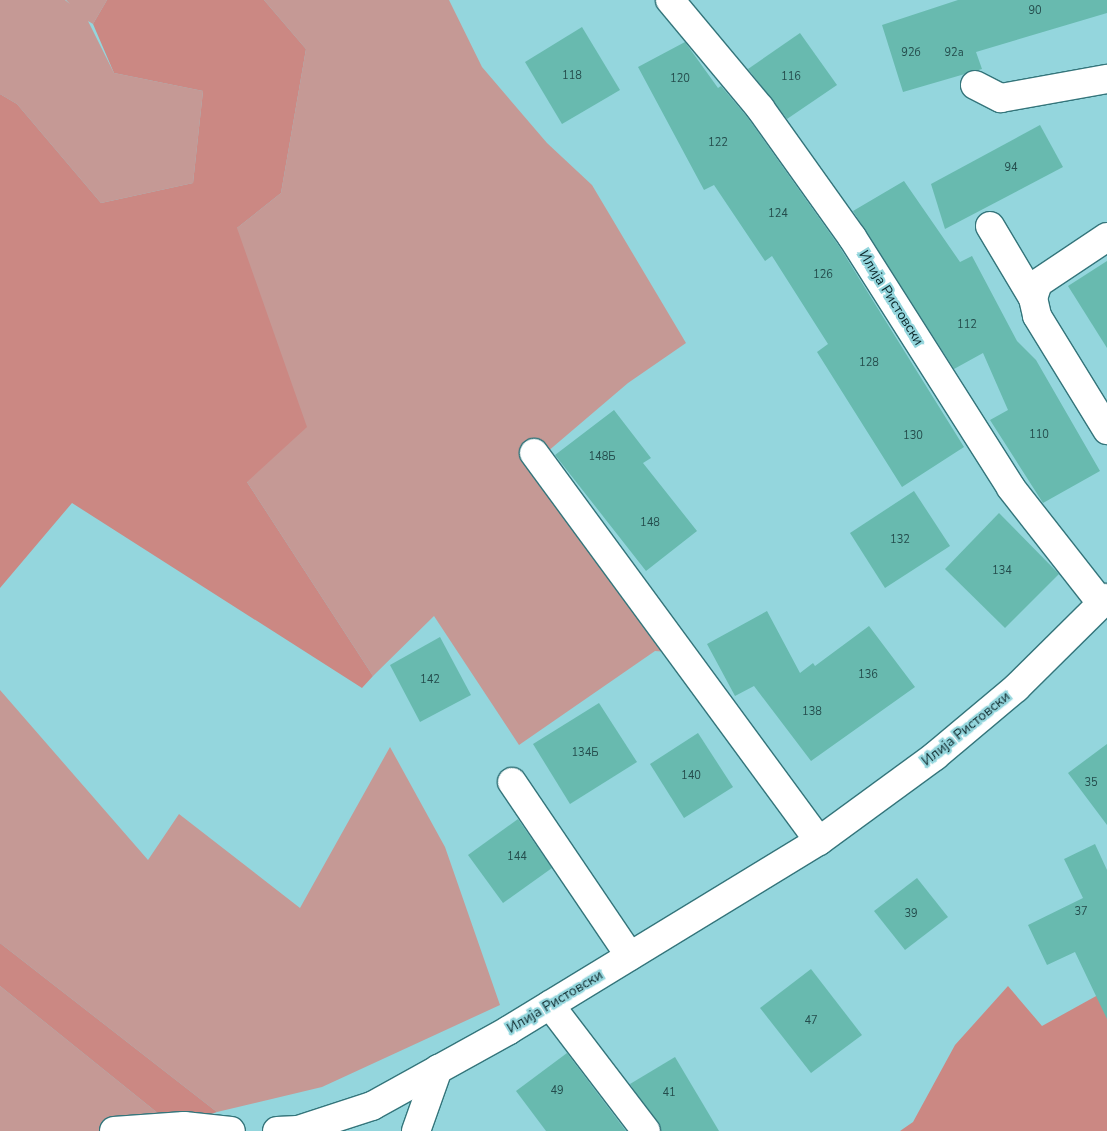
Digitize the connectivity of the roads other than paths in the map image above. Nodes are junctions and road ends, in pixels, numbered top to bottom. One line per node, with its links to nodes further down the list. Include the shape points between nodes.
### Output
1 (670, 0): 9 (street, Илија Ристовски, via 760,108 847,229 1011,488)
2 (1107, 79): 3 (street, via 1001,98)
3 (975, 85)
4 (990, 226): 6 (street)
5 (1107, 237): 6 (street, via 1038,283)
6 (1033, 298): 7 (street, via 1037,316)
7 (1107, 430)
8 (534, 453): 11 (street)
9 (1104, 601): 11 (street, Илија Ристовски, via 1009,695 935,756)
10 (512, 782): 12 (street)
11 (819, 841): 12 (street, Илија Ристовски)
12 (630, 956): 13 (street, Илија Ристовски)
13 (550, 1005): 14 (street, Илија Ристовски); 19 (street)
14 (438, 1069): 17 (street, Илија Ристовски, via 372,1106 298,1130); 18 (street)
15 (114, 1131): 16 (street, via 184,1126)
16 (232, 1131)
17 (277, 1131)
18 (416, 1131)
19 (646, 1131)

